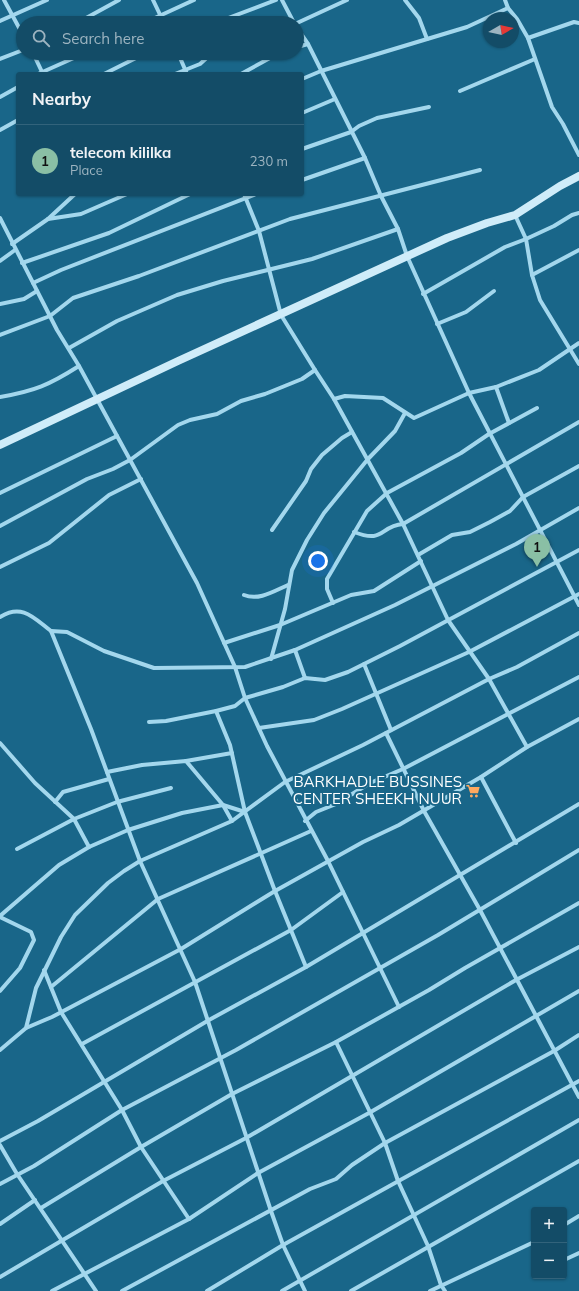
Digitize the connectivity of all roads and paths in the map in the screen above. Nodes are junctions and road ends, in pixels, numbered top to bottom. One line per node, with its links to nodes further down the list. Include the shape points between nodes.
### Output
1 (4, 0): 12 (street)
2 (47, 0): 12 (street)
3 (119, 0): 13 (street)
4 (154, 0): 14 (street)
5 (194, 0): 14 (street)
6 (276, 0): 15 (street)
7 (282, 0): 16 (street)
8 (347, 0): 17 (street)
9 (405, 0): 22 (street, via 418,18)
10 (505, 0): 11 (street)
11 (508, 8): 22 (street, via 467,27); 23 (street)
12 (13, 16): 18 (street); 19 (street)
13 (90, 16)
14 (161, 16)
15 (234, 16)
16 (291, 16)
17 (304, 19)
18 (0, 21)
19 (16, 21)
20 (579, 23): 23 (street, via 574,22)
21 (304, 38): 24 (street)
22 (426, 38): 36 (street)
23 (528, 38): 28 (street)
24 (308, 44): 25 (street); 36 (street)
25 (304, 45)
26 (16, 53): 27 (street)
27 (0, 59)
28 (535, 59): 45 (street); 54 (street, via 552,107)
29 (36, 60): 37 (street)
30 (70, 60): 38 (street)
31 (132, 60): 39 (street)
32 (181, 60): 35 (street)
33 (204, 60): 35 (street)
34 (266, 60): 42 (street)
35 (185, 69): 40 (street); 41 (street)
36 (321, 71): 43 (street); 47 (street)
37 (41, 72)
38 (43, 72)
39 (108, 72)
40 (179, 72)
41 (187, 72)
42 (245, 72)
43 (304, 78)
44 (16, 88): 46 (street)
45 (460, 91)
46 (0, 97)
47 (336, 99): 49 (street); 52 (street)
48 (428, 108): 52 (street, via 376,118)
49 (304, 112)
50 (16, 121): 51 (street)
51 (0, 130)
52 (351, 132): 53 (street); 55 (street)
53 (304, 148)
54 (579, 155)
55 (365, 158): 58 (street); 63 (street)
56 (480, 170): 63 (street)
57 (579, 176): 65 (street)
58 (304, 179)
59 (72, 196): 67 (street)
60 (122, 196): 67 (street, via 82,214)
61 (186, 196): 77 (street, via 109,232)
62 (245, 196): 70 (street); 80 (street)
63 (381, 196): 69 (street); 70 (street, via 290,219)
64 (579, 213): 71 (street)
65 (515, 215): 71 (street); 75 (street, via 447,238)
66 (0, 218): 68 (street)
67 (48, 219): 72 (street)
68 (2, 228): 72 (street)
69 (398, 229): 75 (street); 78 (street, via 312,259)
70 (259, 231): 78 (street); 86 (street, via 132,279 73,298)
71 (526, 239): 79 (street); 83 (street, via 505,247)
72 (12, 244): 73 (street)
73 (15, 250): 76 (street); 77 (street)
74 (579, 250): 79 (street)
75 (407, 256): 83 (street); 85 (street)
76 (0, 261)
77 (22, 263): 80 (street)
78 (269, 269): 85 (street); 90 (street, via 177,295 117,321)
79 (532, 275): 91 (street, via 540,300)
80 (33, 283): 81 (street)
81 (38, 291): 84 (street, via 24,299); 86 (street)
82 (494, 291): 87 (street, via 466,312)
83 (423, 294): 87 (street)
84 (0, 304)
85 (281, 315): 94 (street); 98 (street)
86 (50, 316): 88 (street); 90 (street)
87 (437, 324): 96 (street)
88 (0, 335)
89 (579, 343): 91 (street)
90 (69, 348): 93 (street)
91 (569, 348): 92 (street); 95 (street, via 539,370)
92 (579, 364)
93 (79, 366): 97 (street, via 51,384 28,392); 98 (street)
94 (315, 370): 99 (street); 109 (street, via 302,379 266,394 246,399 217,414 178,425)
95 (496, 387): 96 (street); 103 (street)
96 (469, 393): 101 (street, via 414,418); 105 (street)
97 (0, 397)
98 (97, 399): 106 (street); 107 (street)
99 (334, 399): 101 (street, via 345,396 383,398); 104 (street)
100 (538, 408): 103 (street)
101 (405, 413): 108 (street, via 395,431)
102 (579, 422): 110 (street)
103 (509, 423): 105 (street)
104 (352, 432): 108 (street); 120 (street, via 322,455 310,469 306,481)
105 (489, 434): 110 (street); 114 (street, via 461,454)
106 (117, 436): 109 (street); 113 (street)
107 (0, 445)
108 (368, 459): 114 (street); 127 (street, via 324,513 292,570)
109 (130, 460): 112 (street); 118 (street, via 87,479)
110 (506, 464): 115 (street); 117 (street)
111 (579, 466): 115 (street)
112 (141, 479): 126 (street, via 109,495 49,543); 139 (street, via 197,583)
113 (0, 493)
114 (386, 493): 117 (street); 121 (street, via 367,512)
115 (523, 497): 119 (street); 123 (street, via 510,511 470,532 452,535)
116 (579, 508): 119 (street)
117 (403, 524): 121 (street, via 369,537); 123 (street)
118 (0, 526)
119 (539, 529): 125 (street); 128 (street, via 516,544)
120 (272, 530)
121 (354, 532): 132 (street, via 327,579 327,589)
122 (579, 550): 125 (street)
123 (418, 555): 124 (street)
124 (421, 561): 128 (street); 132 (street, via 374,592 351,595)
125 (556, 561): 131 (street); 135 (street)
126 (0, 568)
127 (288, 586): 130 (street, via 260,597); 136 (street)
128 (433, 587): 135 (street); 140 (street)
129 (579, 594): 131 (street)
130 (244, 596)
131 (574, 597): 133 (street); 141 (street)
132 (333, 603): 136 (street)
133 (579, 605)
134 (0, 617): 137 (street, via 16,610 27,613)
135 (448, 620): 141 (street); 143 (street)
136 (280, 625): 139 (street); 142 (street)
137 (51, 631): 144 (street, via 67,632 104,651 154,668); 162 (street)
138 (579, 633): 147 (street, via 517,667)
139 (224, 643): 144 (street)
140 (295, 650): 142 (street); 146 (street)
141 (469, 652): 147 (street); 148 (street)
142 (271, 660): 144 (street)
143 (364, 664): 146 (street, via 331,679); 148 (street)
144 (235, 667): 149 (street)
145 (579, 677): 151 (street)
146 (305, 678): 149 (street)
147 (489, 679): 151 (street); 155 (street)
148 (376, 695): 154 (street, via 314,720); 155 (street)
149 (245, 698): 150 (street, via 235,706); 154 (street)
150 (216, 711): 153 (street); 159 (street)
151 (508, 712): 158 (street); 161 (street)
152 (579, 719): 158 (street)
153 (149, 722)
154 (259, 728): 165 (street)
155 (391, 730): 156 (street)
156 (386, 733): 161 (street); 165 (street)
157 (0, 743): 167 (street)
158 (527, 747): 163 (street)
159 (232, 753): 160 (street); 172 (street)
160 (186, 761): 162 (street, via 142,765); 169 (street)
161 (403, 769): 171 (street); 175 (street, via 370,783 336,804 316,812)
162 (107, 772): 164 (street)
163 (481, 777): 171 (street); 178 (street)
164 (109, 779): 167 (street, via 62,792); 168 (street)
165 (285, 782): 172 (street); 175 (street)
166 (171, 788): 168 (street)
167 (55, 802): 173 (street)
168 (117, 802): 173 (street); 176 (street)
169 (223, 805): 172 (street); 174 (street); 176 (street, via 182,813)
170 (578, 807): 178 (street)
171 (424, 811): 184 (street); 185 (street)
172 (245, 812): 174 (street); 182 (street)
173 (74, 819): 179 (street); 180 (street)
174 (232, 821): 183 (street)
175 (305, 821): 177 (street)
176 (128, 830): 179 (street); 183 (street)
177 (311, 831): 182 (street); 184 (street)
178 (516, 843): 185 (street)
179 (89, 847): 191 (street, via 59,865)
180 (17, 849)
181 (579, 850): 190 (street)
182 (261, 853): 186 (street); 188 (street)
183 (140, 861): 188 (street); 199 (street, via 108,883 81,909 61,937)
184 (328, 862): 186 (street); 187 (street)
185 (462, 876): 190 (street); 193 (street)
186 (275, 892): 192 (street); 195 (street)
187 (343, 892): 192 (street); 193 (street)
188 (158, 899): 195 (street); 202 (street)
189 (579, 903): 196 (street)
190 (480, 910): 196 (street); 198 (street)
191 (0, 917): 204 (street, via 31,932 34,940 20,968)
192 (291, 930): 197 (street); 201 (street)
193 (364, 933): 197 (street); 198 (street)
194 (579, 947): 200 (street)
195 (181, 949): 201 (street); 206 (street)
196 (500, 949): 200 (street); 205 (street)
197 (306, 967): 208 (street)
198 (379, 967): 205 (street); 215 (street)
199 (44, 970): 202 (street); 209 (street, via 36,988)
200 (516, 980): 207 (street); 216 (street)
201 (195, 982): 208 (street); 212 (street)
202 (51, 987): 206 (street)
203 (579, 991): 207 (street)
204 (0, 992)
205 (399, 1007): 211 (street)
206 (61, 1012): 209 (street); 212 (street)
207 (535, 1015): 214 (street); 223 (street)
208 (209, 1020): 215 (street); 218 (street)
209 (26, 1028): 213 (street)
210 (579, 1035): 214 (street)
211 (336, 1042): 216 (street); 220 (street)
212 (82, 1044): 218 (street)
213 (0, 1050)
214 (554, 1051): 219 (street); 227 (street)
215 (221, 1057): 220 (street); 222 (street)
216 (352, 1077): 223 (street); 225 (street)
217 (579, 1081): 219 (street)
218 (104, 1082): 222 (street); 226 (street)
219 (573, 1085): 221 (street); 234 (street)
220 (232, 1094): 225 (street); 229 (street)
221 (579, 1097)
222 (122, 1110): 229 (street); 232 (street, via 34,1166)
223 (370, 1113): 227 (street); 231 (street)
224 (579, 1120): 239 (street)
225 (246, 1138): 231 (street); 233 (street)
226 (0, 1141)
227 (385, 1143): 234 (street); 238 (street, via 336,1179 310,1189)
228 (0, 1145): 232 (street)
229 (140, 1147): 233 (street); 237 (street)
230 (579, 1161): 247 (street)
231 (258, 1172): 238 (street); 240 (street)
232 (17, 1174): 235 (street); 236 (street)
233 (164, 1180): 240 (street); 244 (street)
234 (398, 1181): 239 (street); 246 (street)
235 (0, 1184)
236 (35, 1200): 237 (street); 243 (street)
237 (41, 1208): 244 (street)
238 (271, 1211): 246 (street); 256 (street)
239 (414, 1215): 247 (street); 252 (street)
240 (189, 1218): 250 (street)
241 (578, 1218): 242 (street)
242 (567, 1223)
243 (0, 1224)
244 (61, 1241): 250 (street); 251 (street)
245 (532, 1243): 253 (street)
246 (283, 1246): 252 (street); 257 (street)
247 (428, 1246): 253 (street); 260 (street)
248 (579, 1253): 249 (street)
249 (567, 1259)
250 (84, 1274): 254 (street); 255 (street)
251 (0, 1277)
252 (300, 1281): 258 (street); 259 (street)
253 (441, 1285): 261 (street); 262 (street)
254 (52, 1291)
255 (96, 1291)
256 (122, 1291)
257 (207, 1291)
258 (282, 1291)
259 (305, 1291)
260 (351, 1291)
261 (430, 1291)
262 (445, 1291)

